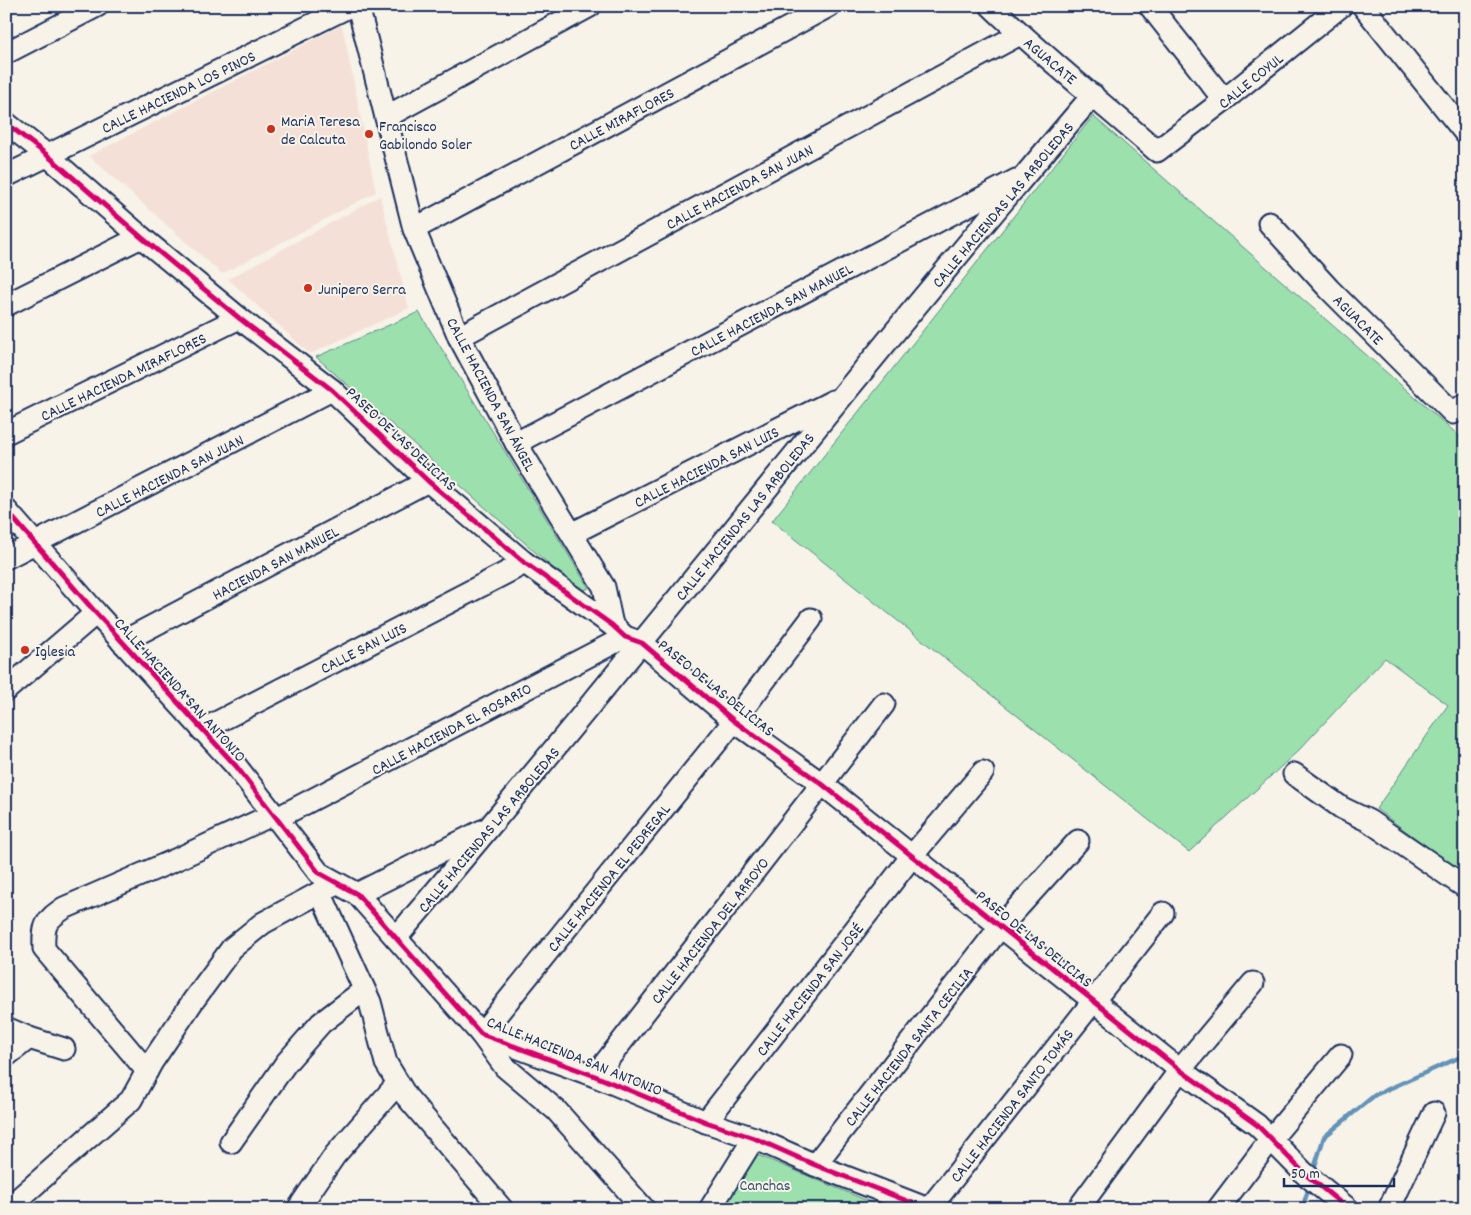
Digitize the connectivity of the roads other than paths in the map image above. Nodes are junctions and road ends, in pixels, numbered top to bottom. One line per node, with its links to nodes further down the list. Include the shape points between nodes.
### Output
1 (97, 6): 11 (street)
2 (350, 6): 18 (street, CALLE HACIENDA LOS PINOS)
3 (358, 6): 14 (street, CALLE HACIENDA SAN ÁNGEL)
4 (590, 6): 14 (street)
5 (829, 6): 22 (street, CALLE MIRAFLORES)
6 (991, 6): 10 (street, AGUACATE)
7 (1150, 6): 13 (street)
8 (1341, 6): 13 (street, CALLE COYUL)
9 (1363, 6): 16 (street)
10 (1020, 34): 12 (street, AGUACATE); 26 (street, CALLE HACIENDA SAN JUAN)
11 (6, 53)
12 (1093, 95): 17 (street, AGUACATE); 19 (street, CALLE HACIENDAS LAS ARBOLEDAS)
13 (1224, 100): 17 (street, CALLE COYUL)
14 (386, 117): 22 (street, CALLE HACIENDA SAN ÁNGEL)
15 (6, 124): 18 (street, PASEO DE LAS DELICIAS)
16 (1465, 133)
17 (1157, 151)
18 (47, 155): 20 (street, CALLE HACIENDA LOS PINOS); 23 (street, PASEO DE LAS DELICIAS)
19 (1025, 175): 28 (street, CALLE HACIENDAS LAS ARBOLEDAS); 31 (street, CALLE HACIENDA SAN MANUEL)
20 (6, 176)
21 (1269, 223): 29 (street, AGUACATE, via 1329,289)
22 (414, 229): 26 (street, CALLE HACIENDA SAN ÁNGEL)
23 (141, 237): 24 (street); 25 (street, PASEO DE LAS DELICIAS)
24 (6, 305)
25 (239, 318): 27 (street, PASEO DE LAS DELICIAS); 30 (street, CALLE HACIENDA MIRAFLORES)
26 (458, 337): 31 (street, CALLE HACIENDA SAN ÁNGEL)
27 (332, 390): 32 (street, PASEO DE LAS DELICIAS); 35 (street, CALLE HACIENDA SAN JUAN)
28 (840, 398): 34 (street, CALLE HACIENDA SAN LUIS); 40 (street, CALLE HACIENDAS LAS ARBOLEDAS)
29 (1459, 408)
30 (6, 433)
31 (516, 443): 34 (street, CALLE HACIENDA SAN ÁNGEL)
32 (428, 481): 37 (street, PASEO DE LAS DELICIAS); 41 (street, HACIENDA SAN MANUEL)
33 (6, 510): 35 (street, CALLE HACIENDA SAN ANTONIO)
34 (573, 534): 40 (street, CALLE HACIENDA SAN ÁNGEL, via 604,587)
35 (35, 544): 36 (street, CALLE HACIENDA SAN JUAN); 38 (street, CALLE HACIENDA SAN ANTONIO)
36 (6, 558)
37 (524, 563): 40 (street, PASEO DE LAS DELICIAS); 45 (street, CALLE SAN LUIS)
38 (96, 613): 41 (street, CALLE HACIENDA SAN ANTONIO); 42 (street)
39 (811, 619): 44 (street, CALLE HACIENDA EL PEDREGAL)
40 (626, 635): 44 (street, PASEO DE LAS DELICIAS); 49 (street, CALLE HACIENDA EL ROSARIO); 50 (street, CALLE HACIENDAS LAS ARBOLEDAS)
41 (122, 642): 45 (street, CALLE HACIENDA SAN ANTONIO)
42 (6, 690)
43 (884, 704): 48 (street, CALLE HACIENDA DEL ARROYO)
44 (734, 721): 48 (street, PASEO DE LAS DELICIAS); 63 (street, CALLE HACIENDA EL PEDREGAL)
45 (202, 730): 49 (street, CALLE HACIENDA SAN ANTONIO)
46 (983, 772): 52 (street, CALLE HACIENDA SAN JOSÉ)
47 (1294, 774): 53 (street)
48 (822, 784): 52 (street, PASEO DE LAS DELICIAS); 70 (street, CALLE HACIENDA DEL ARROYO)
49 (276, 816): 54 (street, CALLE HACIENDA SAN ANTONIO); 69 (street, CALLE HACIENDA EL ROSARIO, via 64,908 50,918 43,932 44,949)
50 (492, 826): 55 (street); 58 (street, CALLE HACIENDAS LAS ARBOLEDAS)
51 (1078, 841): 57 (street, CALLE HACIENDA SANTA CECILIA)
52 (912, 856): 57 (street, PASEO DE LAS DELICIAS); 73 (street, CALLE HACIENDA SAN JOSÉ)
53 (1465, 887)
54 (328, 888): 55 (street, CALLE HACIENDA SAN ANTONIO); 60 (street); 69 (street, via 263,923 232,948)
55 (357, 894): 58 (street, CALLE HACIENDA SAN ANTONIO)
56 (1164, 913): 61 (street, CALLE HACIENDA SANTO TOMÁS)
57 (1001, 926): 61 (street, PASEO DE LAS DELICIAS); 77 (street, CALLE HACIENDA SANTA CECILIA)
58 (396, 938): 63 (street, CALLE HACIENDA SAN ANTONIO)
59 (1253, 983): 68 (street)
60 (364, 990): 71 (street, via 386,1063); 76 (street, via 321,1023 286,1063)
61 (1093, 1001): 68 (street, PASEO DE LAS DELICIAS); 83 (street, CALLE HACIENDA SANTO TOMÁS)
62 (6, 1028): 64 (street)
63 (481, 1034): 70 (street, CALLE HACIENDA SAN ANTONIO); 81 (street, via 505,1067 556,1110)
64 (29, 1038): 65 (street); 67 (street)
65 (64, 1050)
66 (1342, 1055): 75 (street)
67 (6, 1056)
68 (1180, 1070): 75 (street, PASEO DE LAS DELICIAS, via 1257,1125); 84 (street)
69 (147, 1072): 78 (street, via 131,1100)
70 (595, 1076): 73 (street, CALLE HACIENDA SAN ANTONIO)
71 (398, 1083): 79 (street, via 335,1155); 80 (street)
72 (1434, 1113): 87 (street)
73 (706, 1122): 74 (street, CALLE HACIENDA SAN ANTONIO)
74 (754, 1138): 77 (street, CALLE HACIENDA SAN ANTONIO); 82 (street)
75 (1271, 1139): 85 (street); 86 (street, PASEO DE LAS DELICIAS, via 1304,1173)
76 (230, 1142)
77 (815, 1165): 83 (street, CALLE HACIENDA SAN ANTONIO)
78 (7, 1209)
79 (298, 1209)
80 (502, 1209)
81 (644, 1209)
82 (710, 1209)
83 (929, 1209)
84 (1078, 1209)
85 (1218, 1209)
86 (1348, 1209)
87 (1390, 1209)

